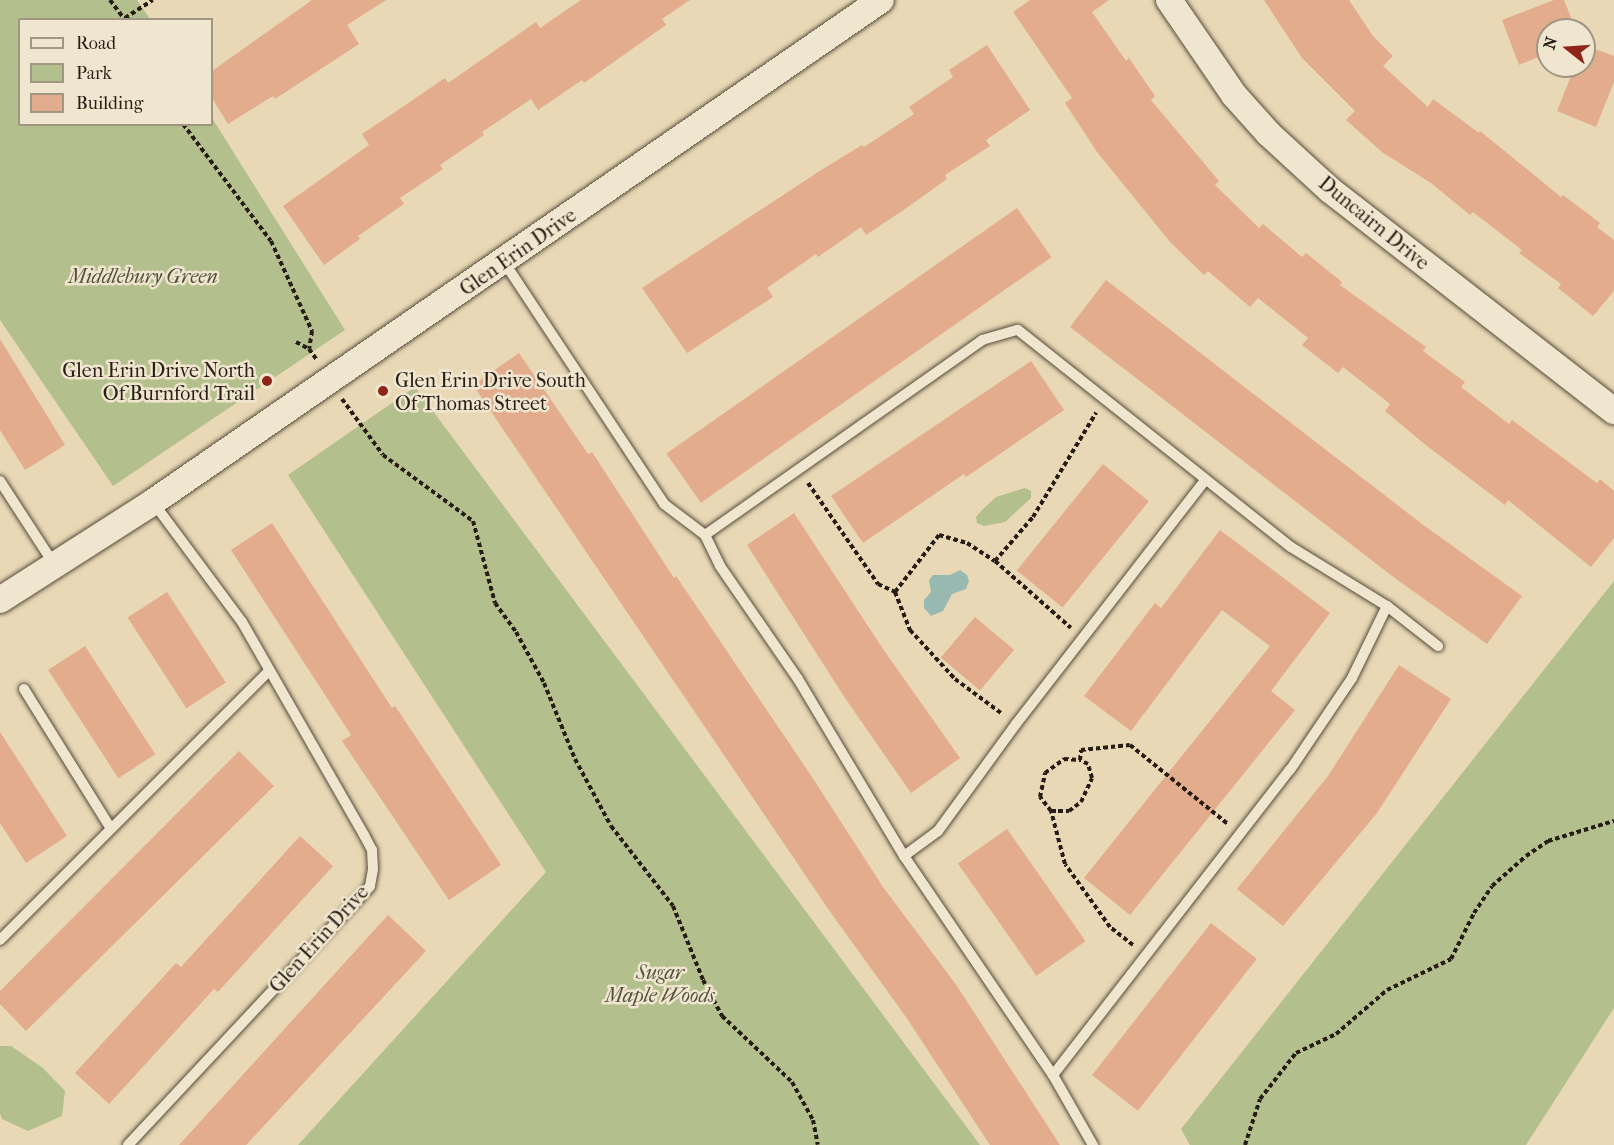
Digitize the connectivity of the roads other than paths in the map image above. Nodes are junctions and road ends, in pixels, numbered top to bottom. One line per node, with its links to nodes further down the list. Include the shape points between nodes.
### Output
1 (881, 0): 3 (street, Glen Erin Drive)
2 (1169, 0): 4 (street, Duncairn Drive, via 1234,95 1269,134 1330,190)
3 (504, 262): 7 (street, Glen Erin Drive); 8 (lane, via 664,504)
4 (1614, 411)
5 (1205, 480): 8 (lane, via 1018,330 982,340); 11 (lane, via 1291,547); 16 (lane, via 938,831)
6 (0, 481): 9 (lane)
7 (153, 501): 9 (street, Glen Erin Drive); 13 (lane, Glen Erin Drive, via 242,622)
8 (705, 535): 16 (lane, via 720,566 798,679)
9 (54, 564): 10 (street, Glen Erin Drive)
10 (0, 600)
11 (1387, 606): 12 (lane); 18 (lane, via 1352,678 1290,770)
12 (1438, 646)
13 (269, 671): 15 (lane); 19 (lane, Glen Erin Drive, via 372,850 374,869 370,886)
14 (24, 689): 15 (lane)
15 (110, 828): 17 (lane)
16 (904, 856): 18 (lane)
17 (0, 940)
18 (1053, 1075): 20 (lane)
19 (128, 1145)
20 (1093, 1145)

